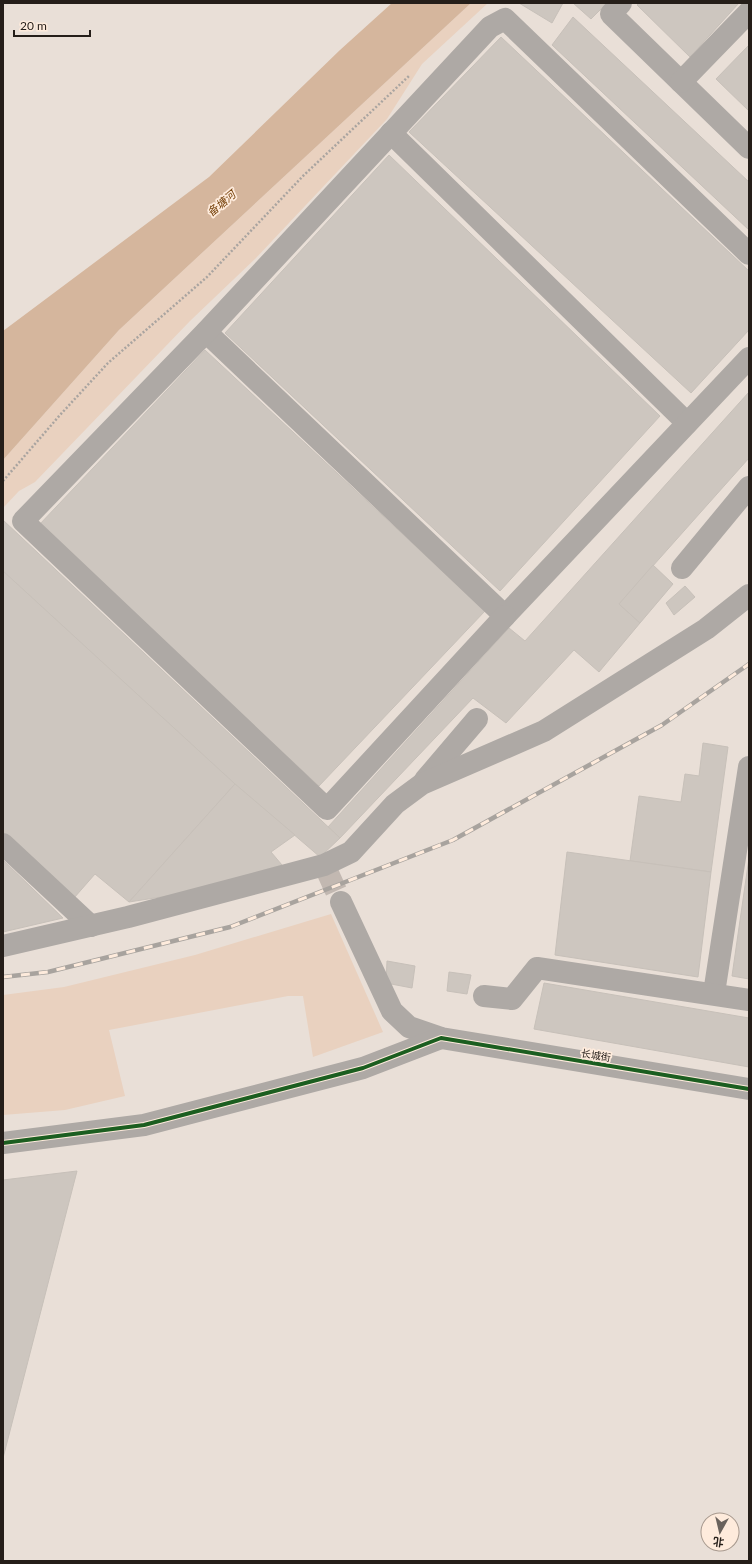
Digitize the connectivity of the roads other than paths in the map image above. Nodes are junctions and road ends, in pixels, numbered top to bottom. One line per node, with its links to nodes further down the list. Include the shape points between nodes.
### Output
1 (621, 3): 3 (street, via 611,14)
2 (749, 12): 3 (street)
3 (681, 82): 5 (street)
4 (391, 133): 6 (street, via 490,27 505,19); 7 (street); 9 (street)
5 (749, 148)
6 (749, 254)
7 (206, 332): 13 (street); 13 (street, via 23,521 327,809)
8 (749, 358): 9 (street)
9 (687, 423): 13 (street)
10 (749, 487): 11 (street)
11 (682, 568)
12 (749, 595): 16 (street, via 706,629 544,731)
13 (505, 616)
14 (476, 719): 16 (street)
15 (749, 767): 21 (street)
16 (422, 784): 19 (street, via 395,804 351,852 325,868)
17 (3, 844): 19 (street)
18 (341, 902): 24 (street, 长城街, via 392,1012 409,1027)
19 (91, 926): 20 (street)
20 (3, 946)
21 (714, 993): 22 (street, via 537,968 512,999); 23 (street)
22 (484, 996)
23 (749, 1000)
24 (441, 1038): 25 (street, 长城街); 26 (street, via 363,1068 144,1126)
25 (749, 1089)
26 (3, 1143)

